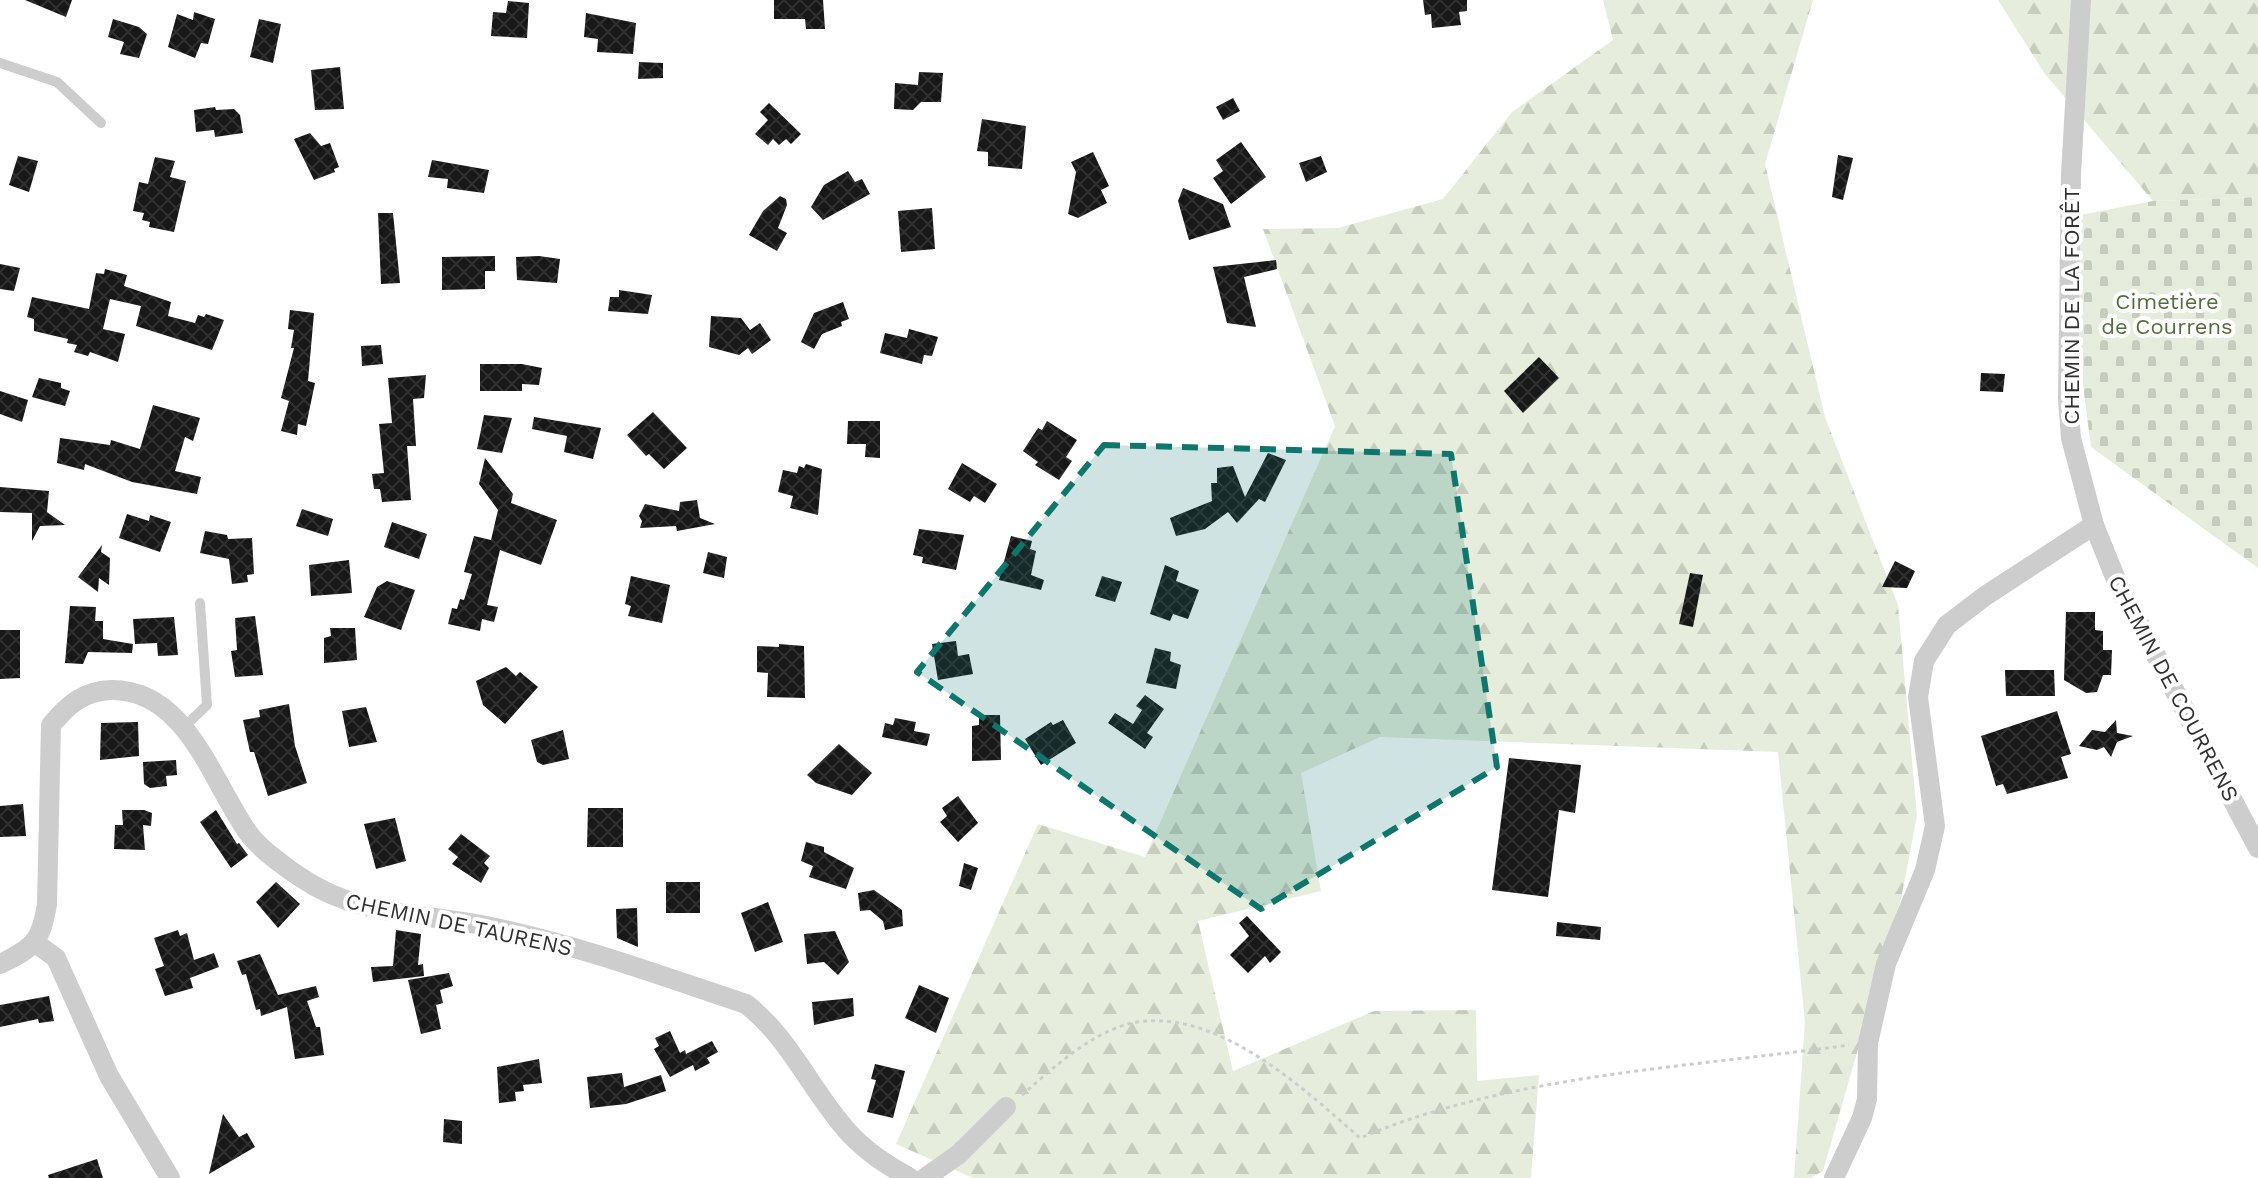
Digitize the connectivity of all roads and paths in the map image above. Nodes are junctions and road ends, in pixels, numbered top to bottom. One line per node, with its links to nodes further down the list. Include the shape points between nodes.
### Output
1 (2081, 0): 4 (street, CHEMIN DE LA FORÊT, via 2071,174 2068,399 2071,438)
2 (0, 63): 3 (lane, via 57,82)
3 (101, 123)
4 (2094, 525): 7 (street, CHEMIN DE COURRENS, via 2117,582); 10 (street, via 1947,625 1924,661 1918,697 1935,826 1925,870 1886,964)
5 (200, 603): 6 (lane, via 207,705)
6 (183, 728): 8 (street, CHEMIN DE TAURENS, via 158,703 131,690 98,690 69,703 51,725 47,904 43,933); 13 (street, CHEMIN DE TAURENS, via 251,837 308,882 343,901 505,930 746,1004 766,1019 848,1132 875,1158)
7 (2258, 848)
8 (34, 942): 9 (street); 12 (street, via 56,958 109,1076)
9 (0, 964)
10 (1868, 1043): 11 (path, via 1510,1092 1410,1117 1360,1138 1239,1044 1164,1021 1128,1024 1095,1039); 15 (street, via 1867,1099)
11 (1006, 1107): 14 (street, via 959,1154)
12 (170, 1178)
13 (910, 1178)
14 (925, 1178)
15 (1834, 1178)

